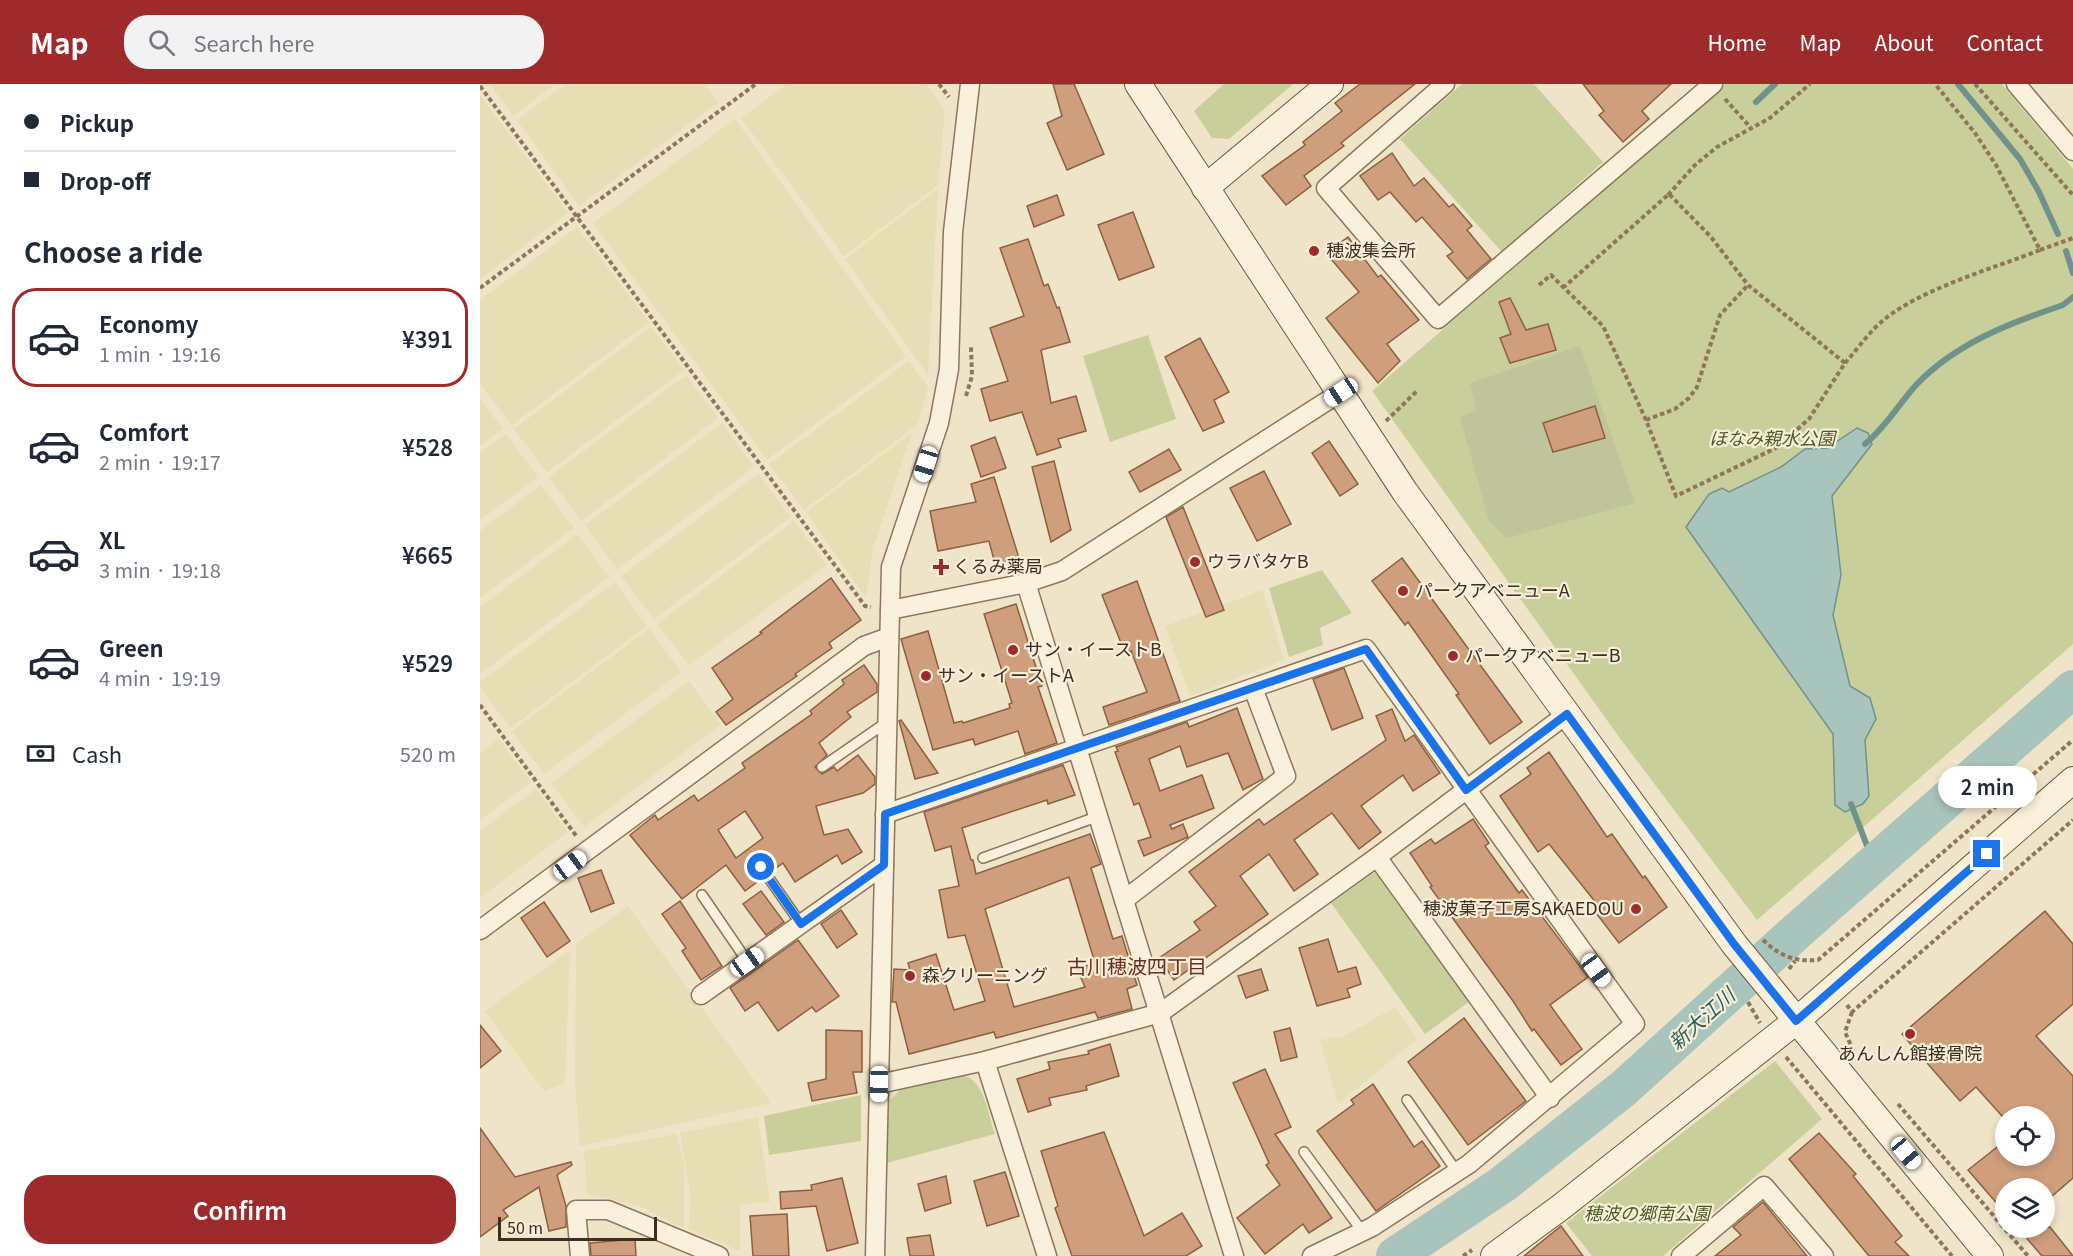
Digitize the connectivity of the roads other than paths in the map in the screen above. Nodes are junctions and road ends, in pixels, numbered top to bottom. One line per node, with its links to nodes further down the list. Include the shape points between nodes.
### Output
1 (970, 84): 11 (street, via 952,232 950,369 939,423 891,567)
2 (1138, 84): 8 (street)
3 (1330, 84): 8 (street)
4 (1446, 84): 6 (street, via 1326,188 1438,319)
5 (2016, 84): 7 (street)
6 (1712, 85)
7 (2073, 151)
8 (1205, 189): 9 (street)
9 (1341, 392): 10 (street, via 1062,571); 14 (street, via 1405,492)
10 (1026, 583): 11 (street); 16 (street)
11 (890, 610): 12 (street)
12 (889, 637): 15 (street); 29 (street, via 864,646)
13 (1253, 688): 16 (street); 19 (street, via 1366,649); 27 (street, via 1286,776)
14 (1567, 714): 19 (street); 33 (street, via 1734,944)
15 (887, 722): 17 (lane); 20 (street)
16 (1079, 748): 20 (street); 21 (street)
17 (822, 767)
18 (2073, 780): 33 (street)
19 (1466, 790): 22 (street); 36 (street, via 1635,1024)
20 (885, 814): 24 (street)
21 (1099, 816): 23 (lane); 27 (street)
22 (1377, 857): 32 (street); 36 (street)
23 (983, 858)
24 (884, 865): 28 (street); 35 (street)
25 (761, 867): 28 (lane)
26 (702, 895): 30 (lane)
27 (1124, 900): 32 (street)
28 (801, 924): 30 (street)
29 (480, 930)
30 (747, 962): 31 (street)
31 (700, 995)
32 (1160, 1014): 34 (street); 45 (street)
33 (1796, 1021): 47 (street); 50 (street)
34 (985, 1061): 35 (street); 44 (street)
35 (879, 1084): 43 (street)
36 (1550, 1098): 39 (street)
37 (1407, 1100): 39 (lane)
38 (1304, 1152): 40 (lane)
39 (1457, 1172): 40 (street)
40 (1362, 1231): 46 (street)
41 (580, 1256): 42 (street, via 576,1210 608,1210)
42 (719, 1256)
43 (875, 1256)
44 (1047, 1256)
45 (1234, 1256)
46 (1312, 1256)
47 (1494, 1256)
48 (1681, 1256): 49 (street, via 1764,1186)
49 (1824, 1256)
50 (1990, 1256)

